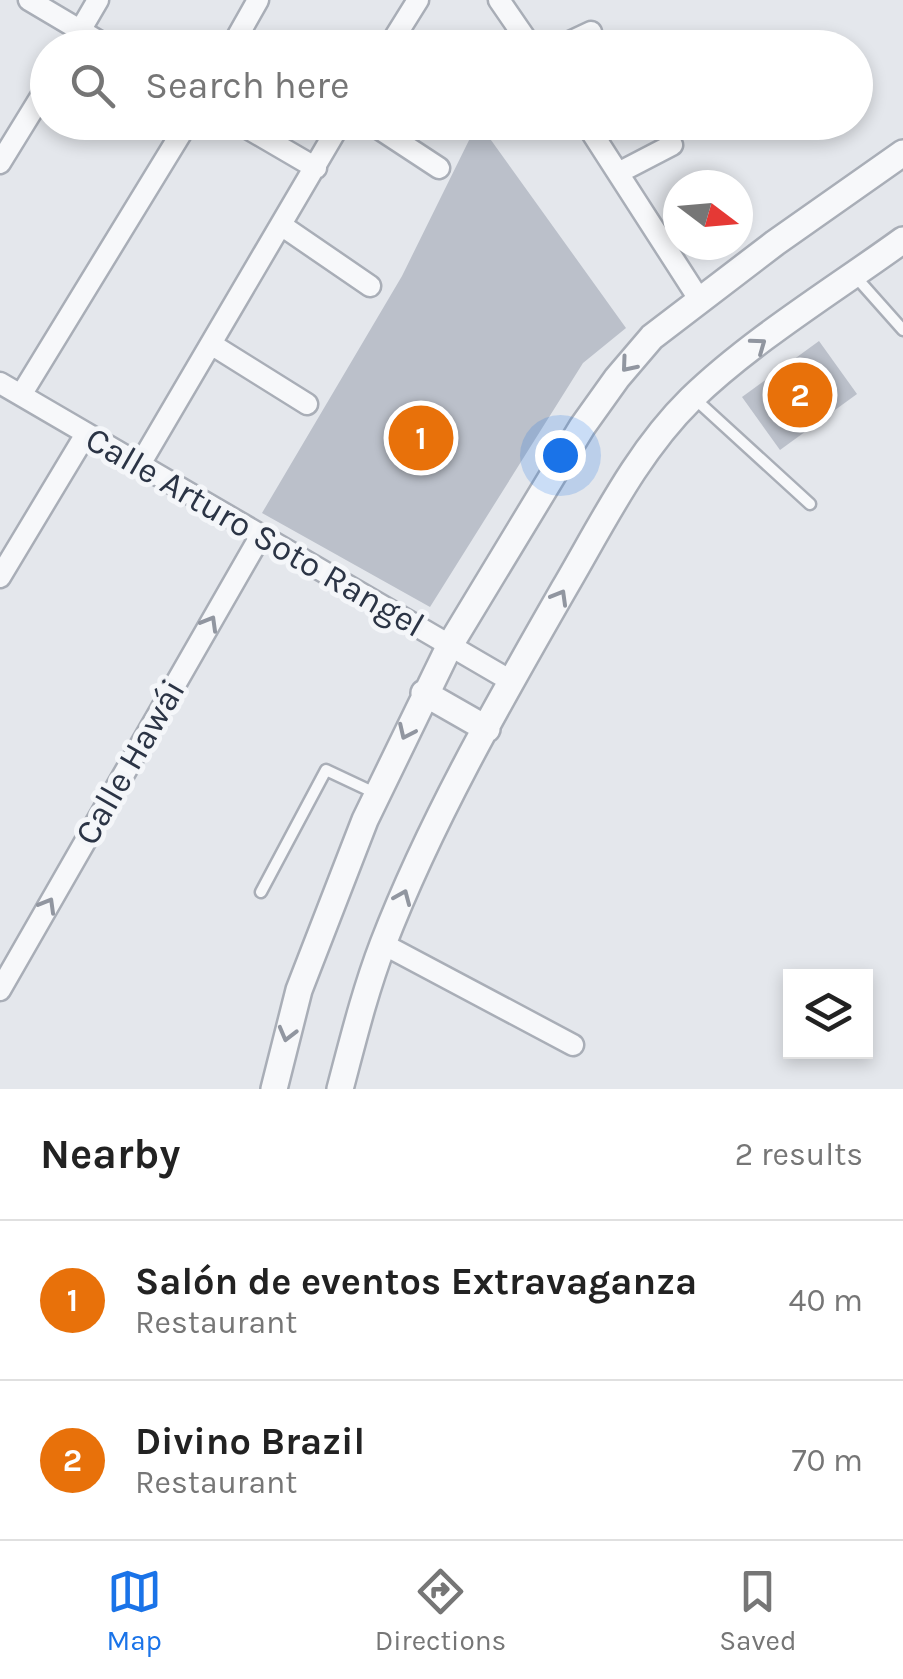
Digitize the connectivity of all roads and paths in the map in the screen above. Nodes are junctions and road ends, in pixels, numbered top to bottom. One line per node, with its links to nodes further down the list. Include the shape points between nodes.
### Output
1 (29, 0): 6 (street)
2 (98, 0): 7 (street)
3 (258, 0): 8 (street)
4 (418, 0): 9 (street)
5 (499, 0): 10 (street)
6 (64, 30)
7 (80, 30)
8 (241, 30)
9 (399, 30)
10 (520, 30)
11 (30, 114): 19 (street)
12 (177, 140): 31 (street)
13 (268, 140): 20 (street)
14 (331, 140): 20 (street)
15 (396, 140): 21 (street)
16 (598, 140): 22 (street)
17 (672, 145): 22 (street)
18 (903, 153): 27 (street)
19 (0, 163)
20 (316, 168): 23 (street)
21 (439, 168)
22 (620, 172): 27 (street)
23 (281, 226): 26 (street); 29 (street)
24 (903, 240): 25 (street)
25 (854, 276): 28 (lane); 32 (street, one-way to 25)
26 (370, 286)
27 (700, 299): 39 (street, one-way to 39, via 652,337 617,378)
28 (903, 330)
29 (211, 344): 33 (street); 35 (street)
30 (0, 384): 31 (street, Calle Arturo Soto Rangel)
31 (21, 396): 34 (street, Calle Arturo Soto Rangel)
32 (693, 397): 36 (lane); 40 (street, one-way to 32, via 638,464)
33 (307, 404)
34 (86, 434): 35 (street, Calle Arturo Soto Rangel); 38 (street)
35 (138, 466): 37 (street, Calle Arturo Soto Rangel)
36 (810, 504)
37 (261, 535): 39 (street, Calle Arturo Soto Rangel); 46 (street, Calle Hawái, one-way to 37)
38 (0, 577)
39 (450, 645): 40 (street, Calle Arturo Soto Rangel); 41 (street)
40 (511, 681): 42 (street)
41 (424, 694): 42 (street); 43 (street, one-way to 43)
42 (486, 729): 45 (street, one-way to 42, via 423,849)
43 (378, 794): 44 (lane, via 326,770); 48 (street, one-way to 48, via 298,990)
44 (262, 892)
45 (384, 944): 47 (street); 49 (street)
46 (0, 990)
47 (574, 1045)
48 (274, 1089)
49 (340, 1089)

